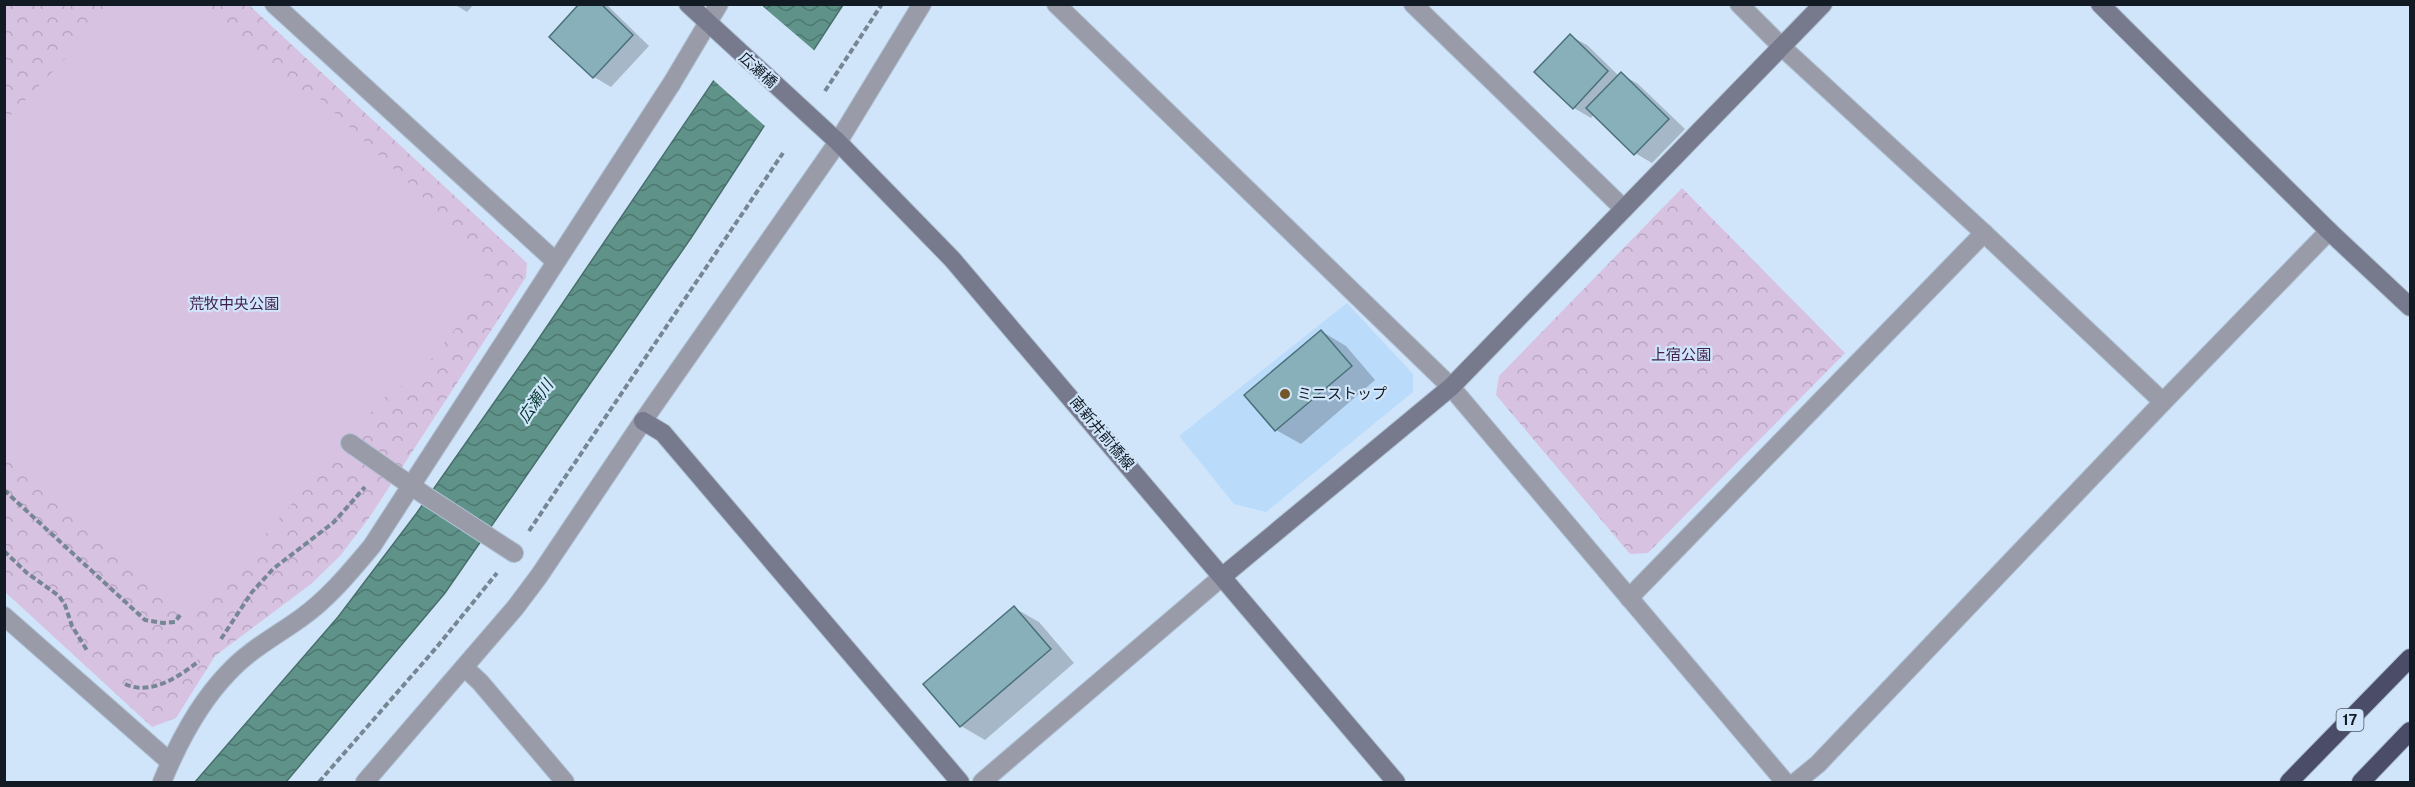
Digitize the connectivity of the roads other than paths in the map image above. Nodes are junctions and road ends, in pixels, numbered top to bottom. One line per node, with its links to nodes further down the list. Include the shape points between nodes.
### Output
1 (274, 4): 17 (street)
2 (688, 4): 10 (street)
3 (719, 4): 10 (street)
4 (922, 4): 13 (street)
5 (1056, 4): 19 (street)
6 (1413, 4): 14 (street)
7 (1739, 4): 11 (street)
8 (1824, 4): 11 (street)
9 (2100, 4): 15 (street)
10 (708, 22): 12 (street, 広瀬橋); 17 (street, via 672,84)
11 (1782, 47): 14 (street); 16 (street)
12 (791, 99): 13 (street, 南新井前橋線)
13 (838, 142): 21 (street); 25 (street, 南新井前橋線, via 959,267)
14 (1624, 209): 19 (street)
15 (2329, 231): 18 (street); 20 (street)
16 (1984, 232): 20 (street); 26 (street)
17 (555, 261): 23 (street)
18 (2410, 307)
19 (1451, 387): 25 (street); 26 (street)
20 (2163, 402): 39 (street)
21 (643, 421): 29 (street, via 515,609); 35 (street, via 663,433)
22 (350, 443): 23 (street)
23 (417, 489): 24 (street); 31 (street, via 338,586 228,673 193,717)
24 (514, 553)
25 (1223, 576): 36 (street); 37 (street, 南新井前橋線)
26 (1629, 598): 38 (street)
27 (4, 616): 31 (street)
28 (2410, 658): 40 (highway, 17)
29 (465, 668): 33 (street); 34 (street)
30 (2410, 731): 41 (highway)
31 (170, 762): 32 (street)
32 (162, 783)
33 (364, 783)
34 (565, 783)
35 (960, 783)
36 (982, 783)
37 (1396, 783)
38 (1785, 783)
39 (1796, 783)
40 (2289, 783)
41 (2361, 783)

